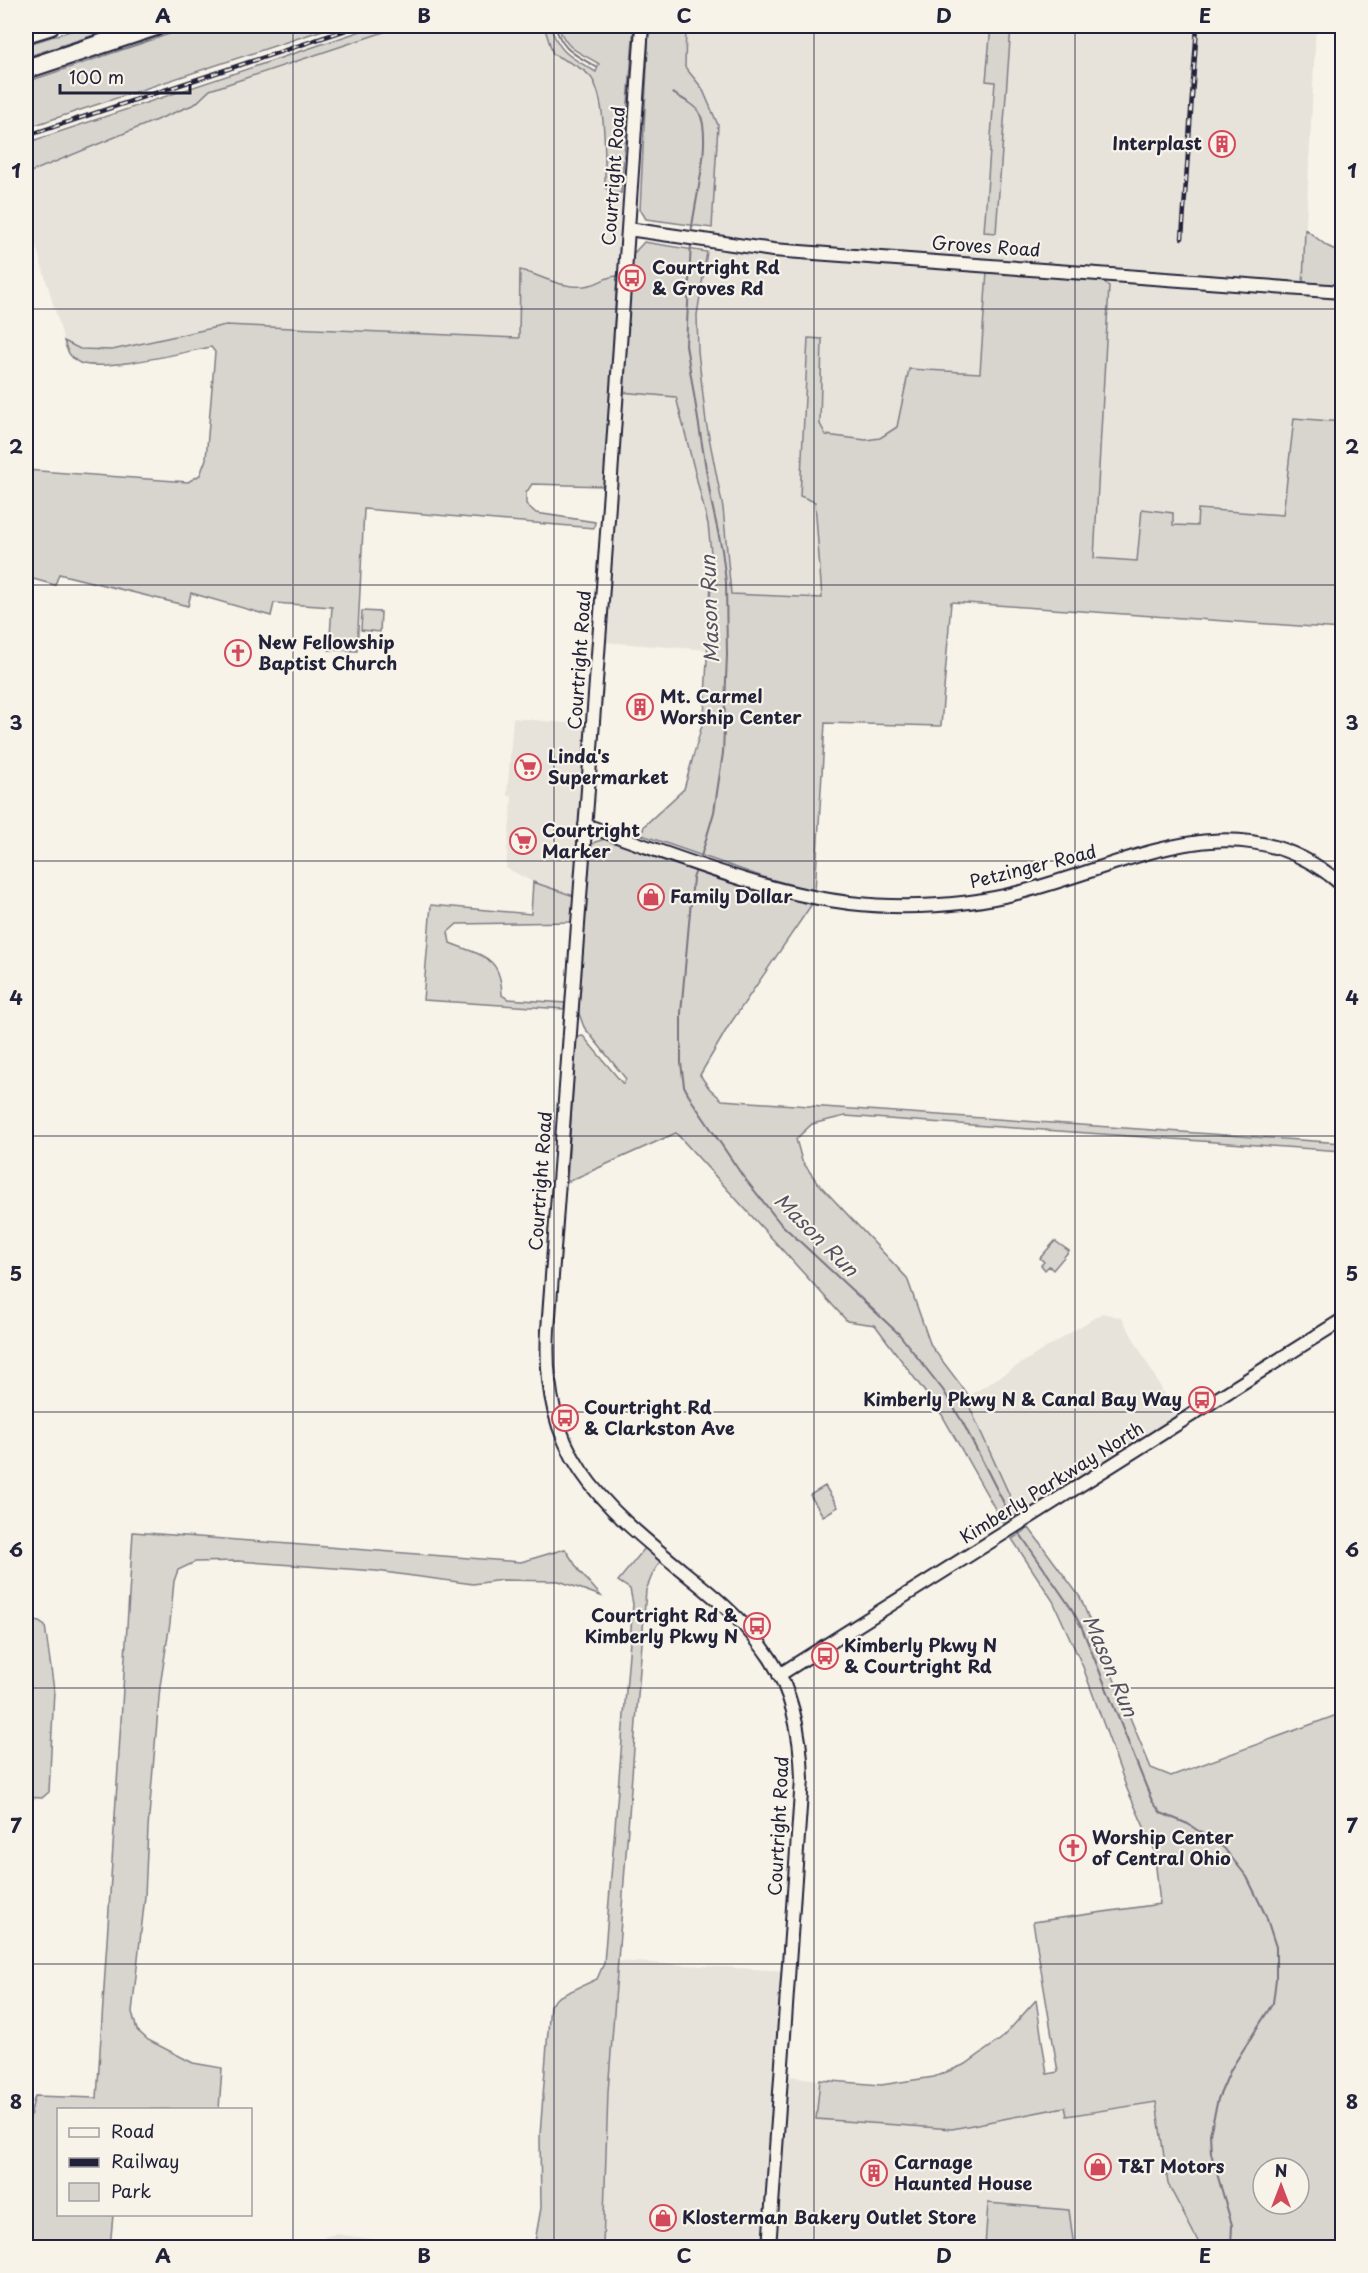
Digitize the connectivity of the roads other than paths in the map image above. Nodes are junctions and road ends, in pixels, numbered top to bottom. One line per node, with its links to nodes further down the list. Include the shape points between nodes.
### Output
1 (50, 26): 4 (highway)
2 (156, 26): 5 (highway)
3 (642, 26): 6 (street, Courtright Road)
4 (26, 33)
5 (26, 69)
6 (628, 229): 7 (street, Groves Road, via 805,253); 8 (street, Courtright Road)
7 (1342, 292)
8 (585, 825): 9 (street, Petzinger Road, via 766,886 851,904 967,902 1020,892 1172,846 1226,839 1288,852); 11 (street, Courtright Road, via 548,1346 548,1377 554,1407 569,1451 592,1489 634,1532 737,1617)
9 (1342, 885)
10 (1342, 1320): 11 (street, Kimberly Parkway North)
11 (779, 1675): 12 (street, Courtright Road, via 796,1725 802,1779)
12 (769, 2247)

